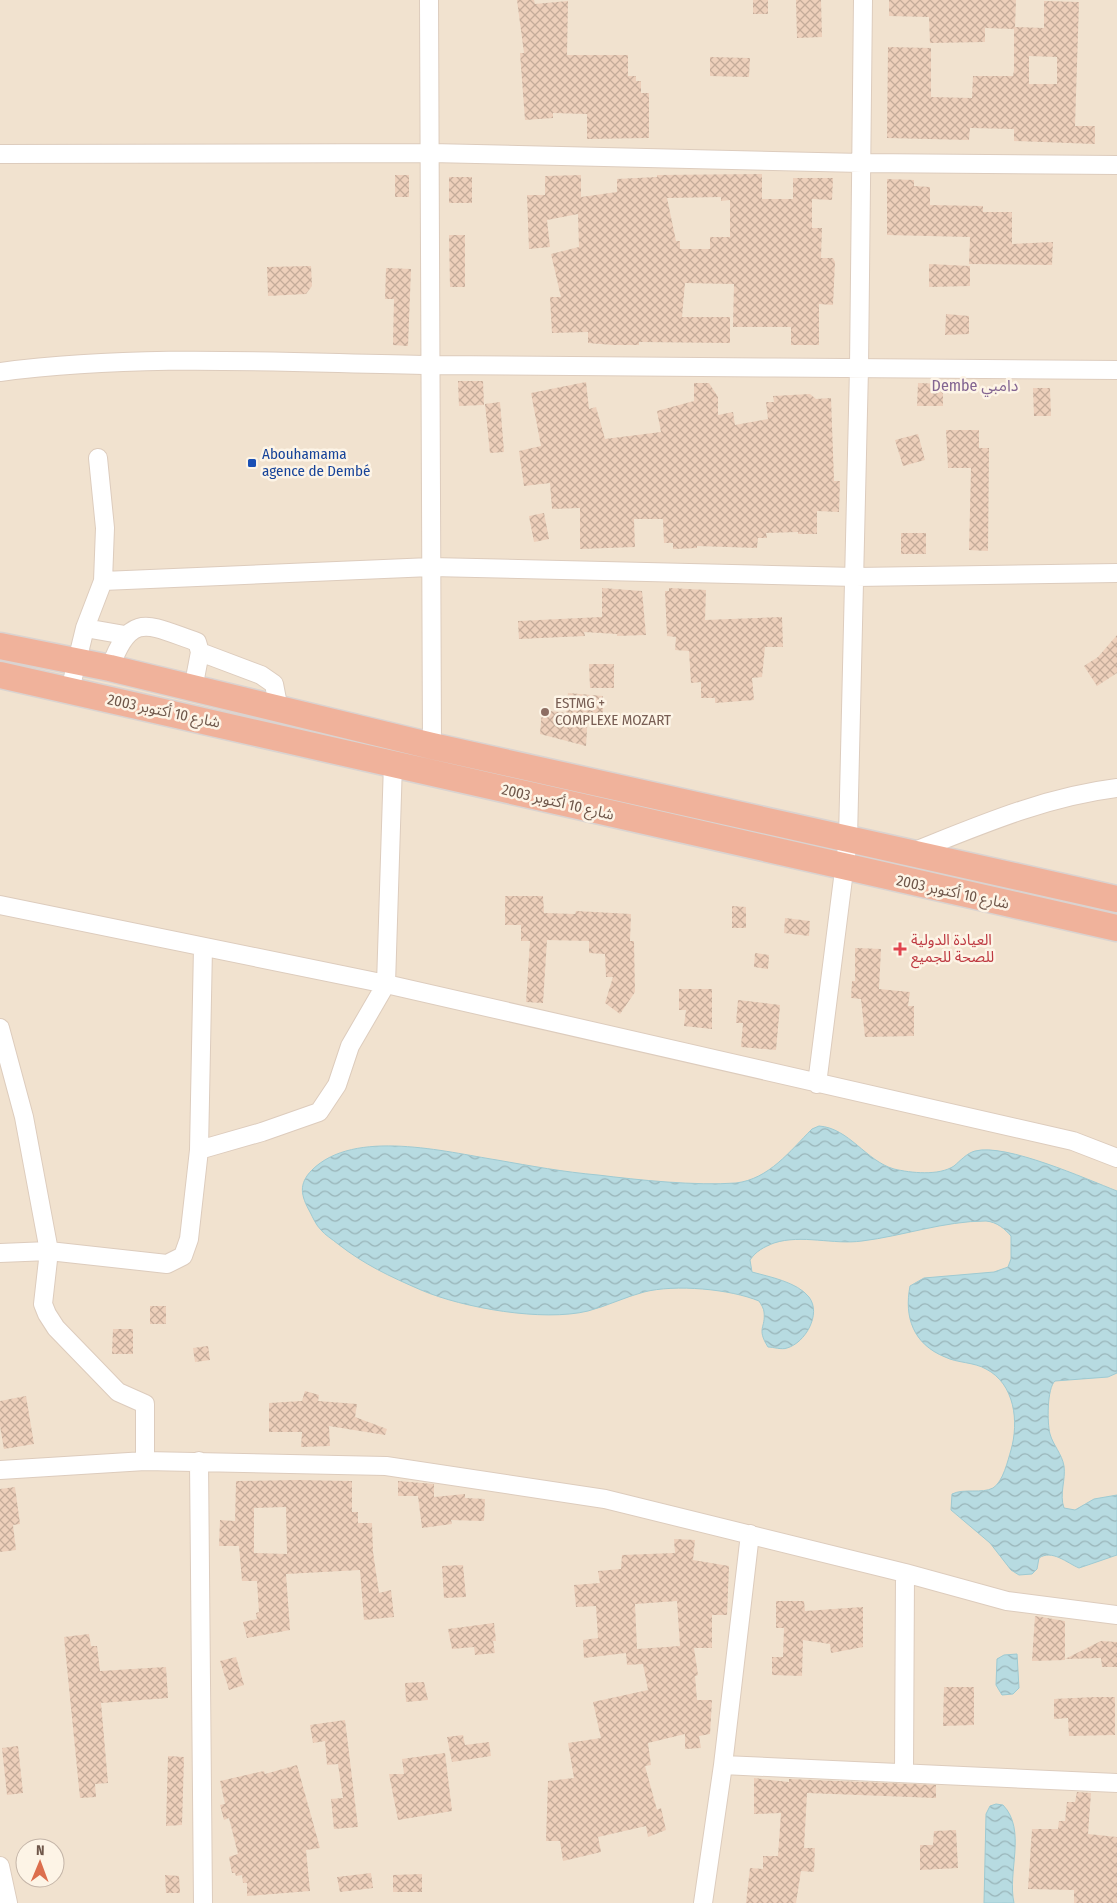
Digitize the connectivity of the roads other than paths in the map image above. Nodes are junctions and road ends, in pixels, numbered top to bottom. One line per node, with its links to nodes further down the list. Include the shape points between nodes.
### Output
1 (429, 0): 3 (street)
2 (863, 0): 5 (street)
3 (431, 153): 4 (street); 5 (street); 7 (street)
4 (0, 154)
5 (862, 162): 6 (street); 8 (street)
6 (1117, 165)
7 (429, 364): 8 (street); 10 (street, via 215,359 100,363); 12 (street)
8 (859, 368): 9 (street); 14 (street)
9 (1117, 370)
10 (0, 372)
11 (98, 458): 15 (street, via 105,528)
12 (431, 567): 14 (street); 15 (street); 26 (street)
13 (1117, 573): 14 (street)
14 (856, 577): 29 (street)
15 (103, 581): 16 (street)
16 (85, 628): 17 (street); 20 (street)
17 (125, 635): 19 (street, via 151,626 197,642); 21 (street)
18 (0, 646): 20 (highway, شارع 10 أكتوبر 2003)
19 (200, 652): 23 (street); 25 (street, via 261,674 274,684)
20 (77, 661): 21 (highway, شارع 10 أكتوبر 2003); 24 (street)
21 (110, 668): 23 (highway, شارع 10 أكتوبر 2003)
22 (0, 674): 24 (highway, شارع 10 أكتوبر 2003)
23 (193, 688): 25 (highway, شارع 10 أكتوبر 2003)
24 (70, 690): 27 (highway, شارع 10 أكتوبر 2003)
25 (279, 710): 26 (highway, شارع 10 أكتوبر 2003)
26 (432, 746): 29 (highway, شارع 10 أكتوبر 2003)
27 (393, 763): 31 (highway, شارع 10 أكتوبر 2003); 36 (street)
28 (1117, 788): 30 (street, via 1050,800)
29 (848, 839): 30 (highway, شارع 10 أكتوبر 2003); 31 (street)
30 (910, 853): 32 (highway, شارع 10 أكتوبر 2003)
31 (843, 868): 34 (highway, شارع 10 أكتوبر 2003); 38 (street)
32 (1117, 899)
33 (0, 905): 35 (street)
34 (1117, 928)
35 (203, 947): 36 (street); 39 (street)
36 (386, 984): 38 (street); 39 (street, via 350,1046 337,1085 320,1112)
37 (0, 1028): 41 (street, via 24,1117)
38 (817, 1084): 40 (street, via 1073,1141)
39 (199, 1150): 41 (street, via 189,1239 183,1256 167,1264)
40 (1117, 1158)
41 (49, 1251): 42 (street); 43 (street, via 43,1304 47,1314 56,1328 118,1392 145,1404)
42 (0, 1253)
43 (145, 1460): 44 (street); 45 (street)
44 (199, 1462): 46 (street, via 386,1466 605,1499); 54 (street)
45 (0, 1470)
46 (750, 1534): 47 (street); 49 (street)
47 (904, 1573): 48 (street, via 1007,1601); 50 (street)
48 (1117, 1615)
49 (723, 1765): 50 (street); 55 (street)
50 (904, 1772): 51 (street)
51 (1117, 1783)
52 (0, 1866): 53 (street)
53 (8, 1903)
54 (203, 1903)
55 (703, 1903)

